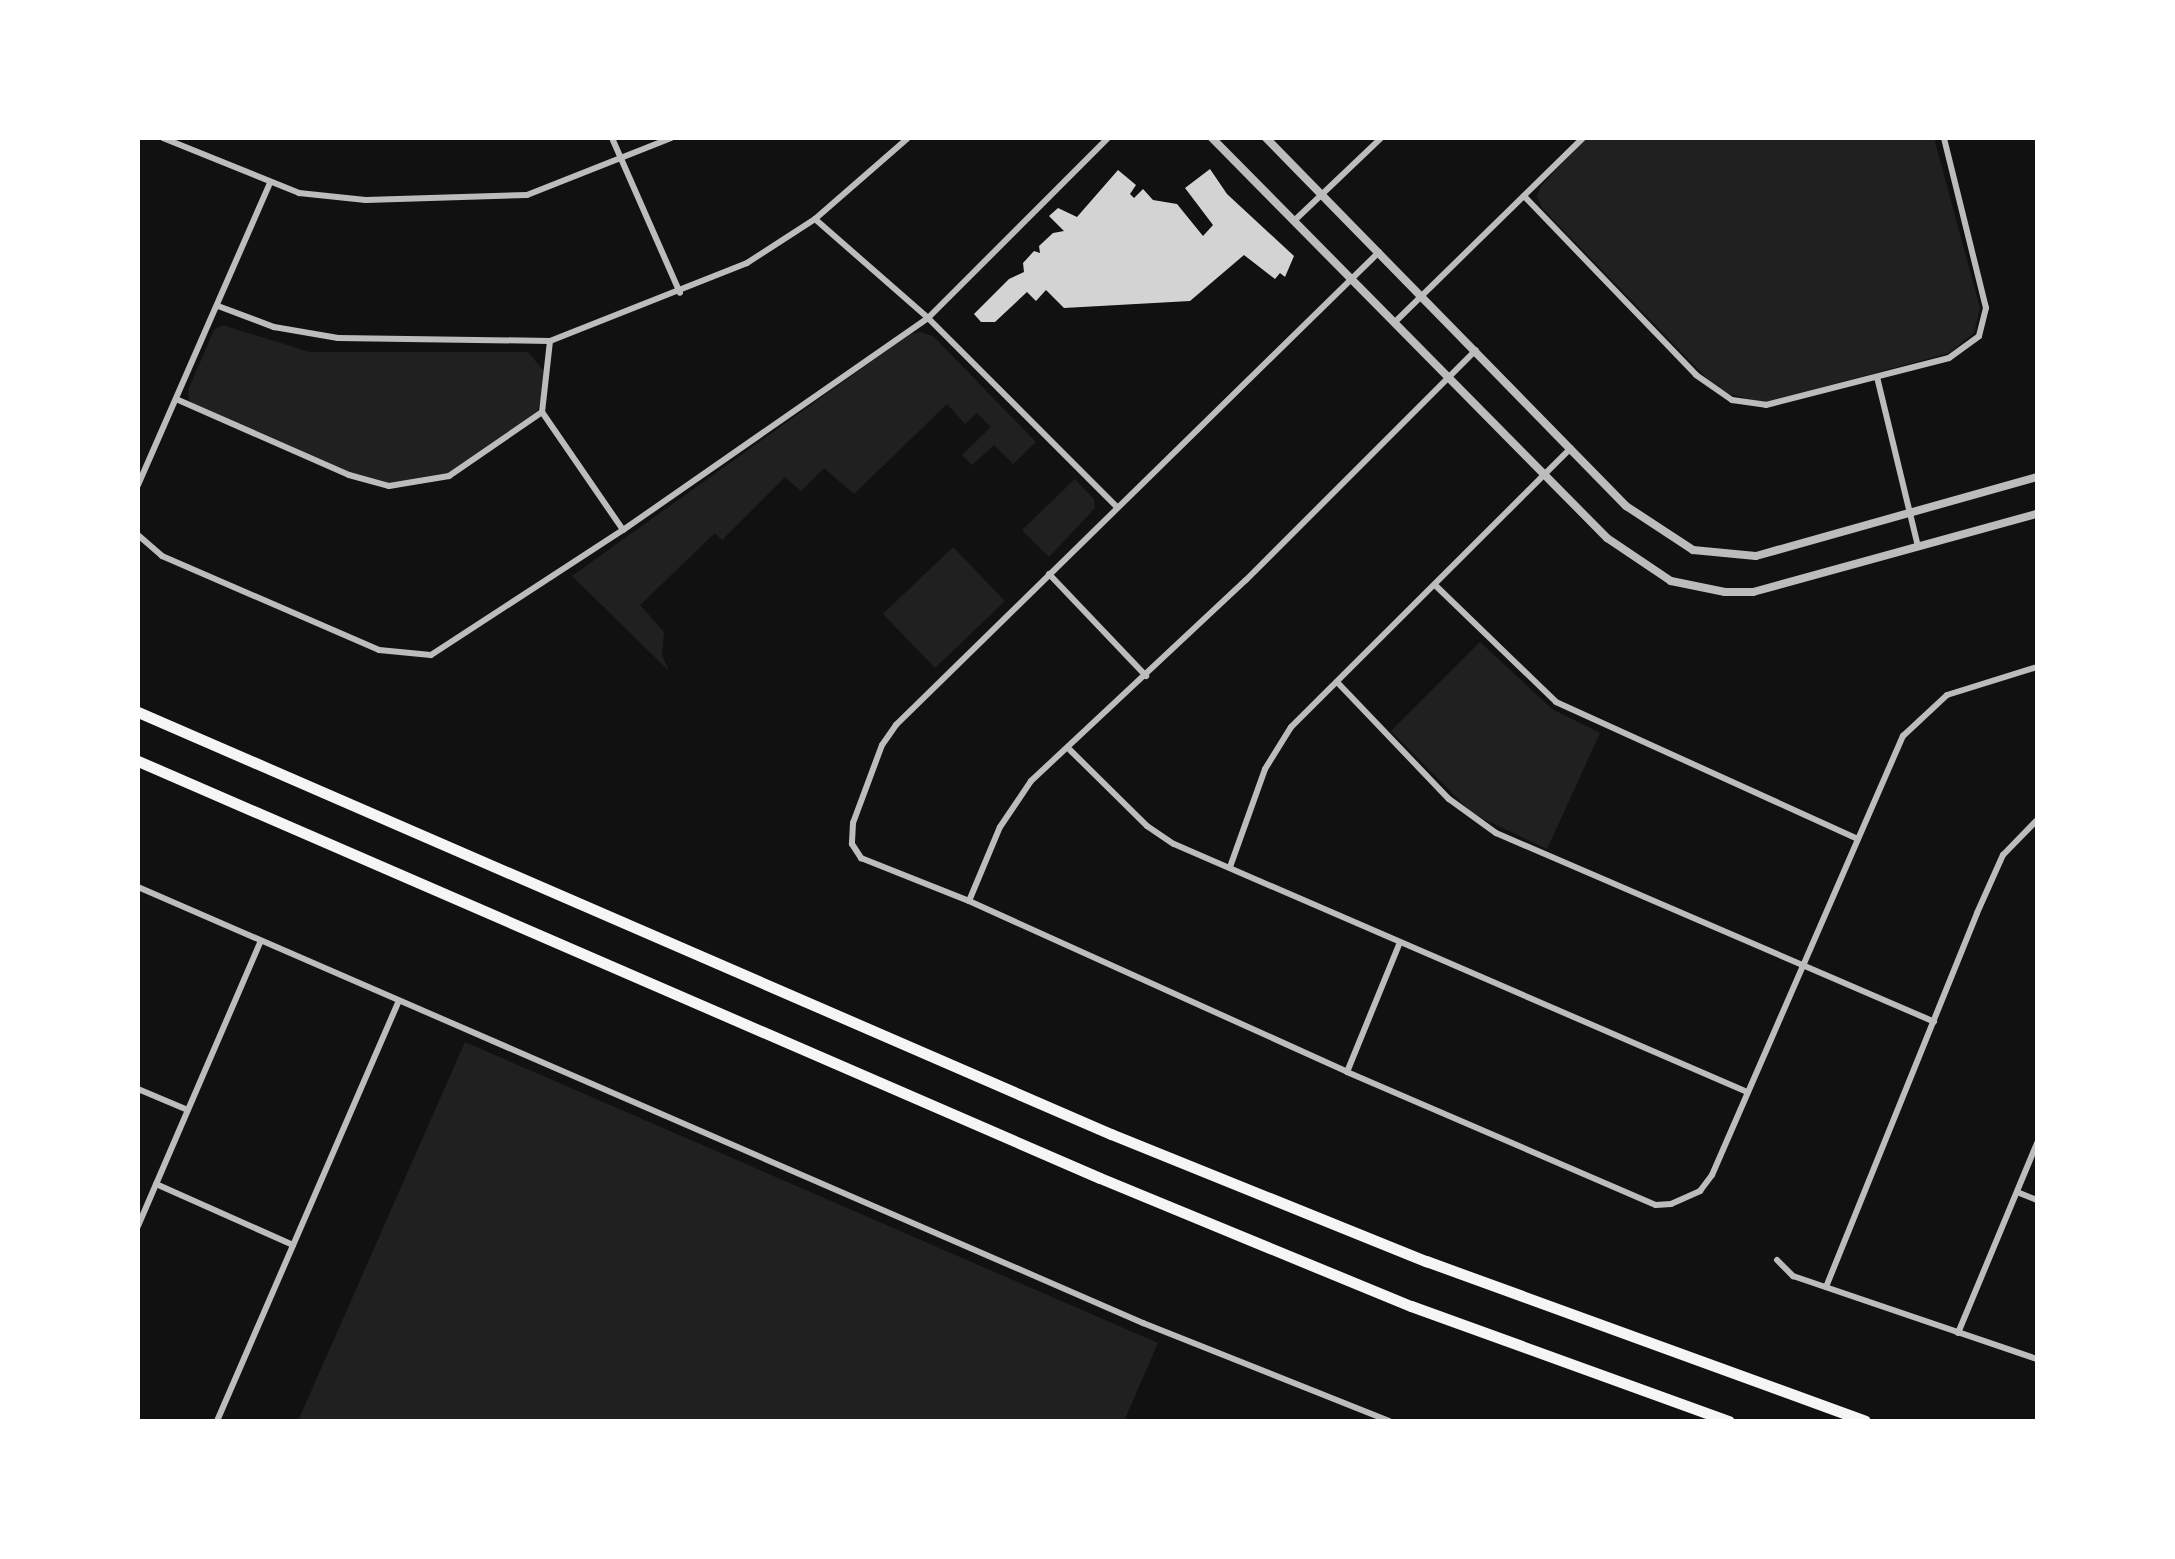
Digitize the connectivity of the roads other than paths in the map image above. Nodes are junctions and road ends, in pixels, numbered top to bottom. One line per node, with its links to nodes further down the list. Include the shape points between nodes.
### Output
1 (163, 138): 12 (street)
2 (612, 138): 11 (street)
3 (671, 138): 11 (street)
4 (908, 138): 15 (street)
5 (1108, 138): 22 (street)
6 (1212, 138): 16 (street)
7 (1266, 138): 13 (street)
8 (1381, 138): 13 (street)
9 (1583, 138): 14 (street)
10 (1944, 138): 27 (street, via 1985,321 1979,336 1949,358)
11 (622, 161): 12 (street, via 545,191 504,196 338,200); 19 (street)
12 (270, 183): 21 (street)
13 (1323, 195): 16 (street); 17 (street)
14 (1524, 196): 20 (street); 27 (street, via 1696,375 1722,395 1766,405)
15 (815, 219): 19 (street, via 747,263); 22 (street)
16 (1295, 220): 18 (street)
17 (1379, 252): 18 (street); 20 (street)
18 (1351, 278): 23 (street); 34 (street)
19 (680, 293): 24 (street)
20 (1422, 295): 23 (street); 25 (street)
21 (218, 306): 24 (street, via 274,327 338,338); 28 (street)
22 (928, 318): 34 (street); 37 (street)
23 (1395, 322): 26 (street)
24 (550, 341): 29 (street)
25 (1476, 350): 26 (street); 30 (street)
26 (1449, 377): 31 (street); 43 (street)
27 (1877, 377): 35 (street)
28 (176, 399): 29 (street, via 349,475 389,486 449,476); 33 (street)
29 (542, 412): 37 (street)
30 (1571, 448): 31 (street); 35 (street, via 1626,506 1693,550 1756,556)
31 (1544, 475): 39 (street, via 1607,538 1649,569 1701,588 1753,592); 41 (street)
32 (2037, 477): 35 (street)
33 (138, 485)
34 (1117, 507): 40 (street)
35 (1909, 513): 39 (street)
36 (2037, 514): 39 (street)
37 (623, 530): 38 (street, via 460,639 431,655 412,657 379,650 162,556)
38 (138, 535)
39 (1918, 547)
40 (1049, 574): 43 (street); 52 (street, via 896,725 882,745 853,823 853,848 861,858)
41 (1435, 585): 44 (street); 49 (street, via 1556,702)
42 (2037, 667): 49 (street, via 1947,695 1921,716 1886,765)
43 (1146, 676): 46 (street)
44 (1337, 682): 50 (street, via 1276,747); 55 (street, via 1470,818)
45 (138, 712): 75 (highway, via 1126,1140 1440,1267)
46 (1070, 750): 50 (street, via 1147,826 1174,844); 52 (street, via 1031,781 1011,807)
47 (138, 761): 74 (highway, via 1142,1196 1411,1306)
48 (2037, 820): 57 (street, via 2003,855)
49 (1856, 838): 55 (street)
50 (1230, 867): 53 (street)
51 (138, 887): 54 (street)
52 (969, 901): 58 (street)
53 (1400, 942): 58 (street); 60 (street)
54 (260, 943): 56 (street); 61 (street)
55 (1803, 965): 57 (street); 60 (street)
56 (398, 1002): 67 (street); 73 (street, via 1249,1368)
57 (1934, 1022): 69 (street)
58 (1347, 1072): 60 (street, via 1656,1205 1685,1201 1700,1191)
59 (138, 1089): 61 (street)
60 (1747, 1092)
61 (188, 1110): 63 (street)
62 (2037, 1143): 64 (street)
63 (156, 1184): 66 (street); 67 (street)
64 (2017, 1192): 65 (street); 70 (street)
65 (2037, 1200)
66 (138, 1226)
67 (293, 1245): 72 (street)
68 (1777, 1260): 69 (street, via 1787,1273)
69 (1826, 1287): 70 (street)
70 (1958, 1333): 71 (street)
71 (2037, 1359)
72 (217, 1421)
73 (1389, 1421)
74 (1729, 1421)
75 (1865, 1421)

